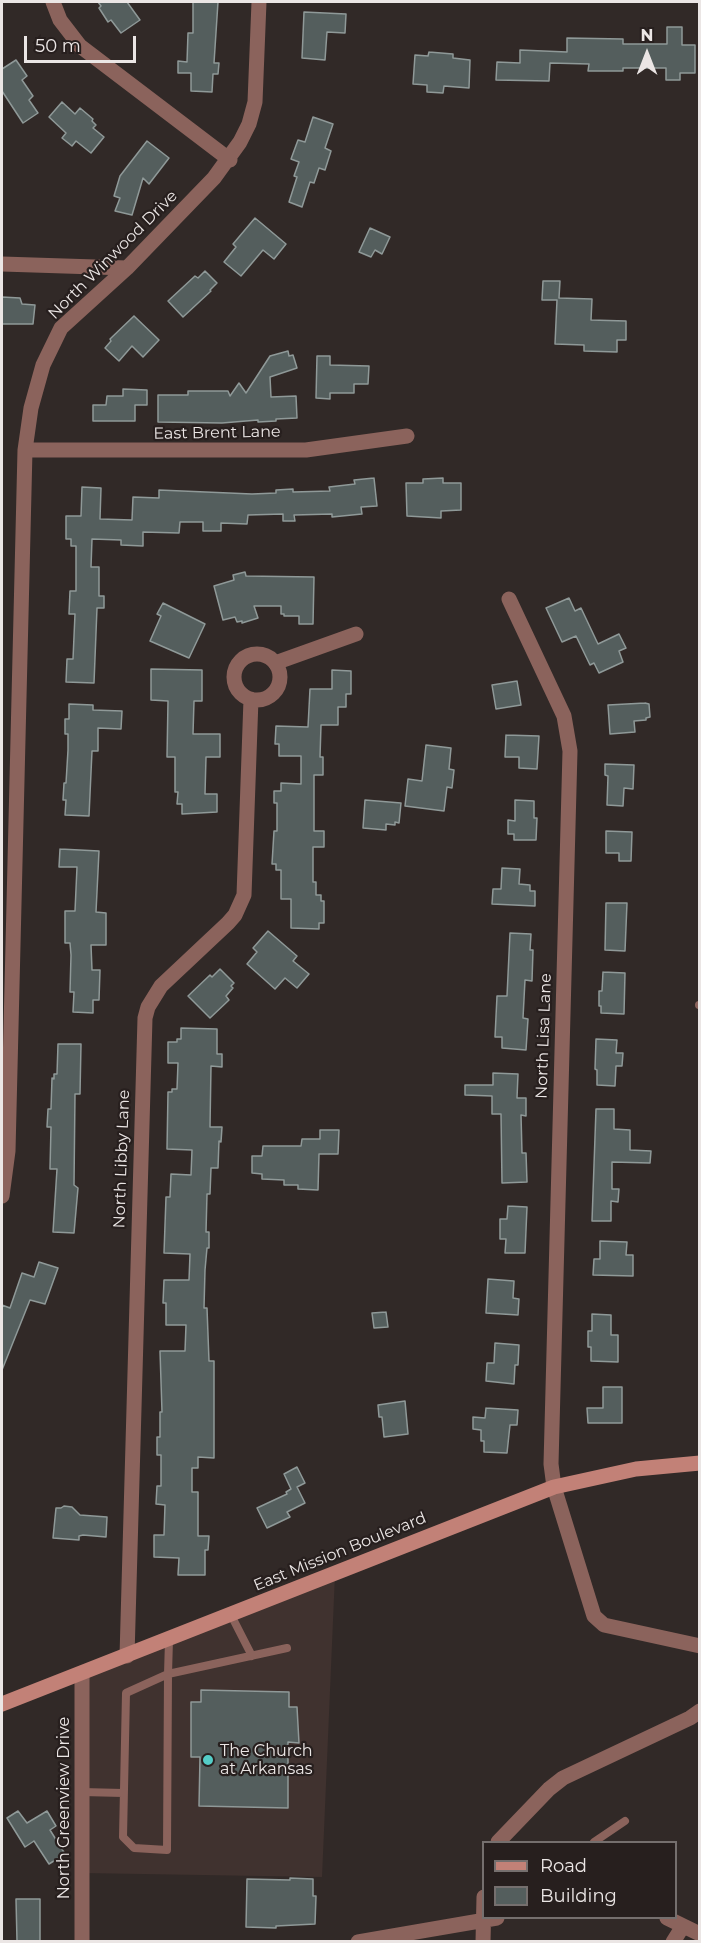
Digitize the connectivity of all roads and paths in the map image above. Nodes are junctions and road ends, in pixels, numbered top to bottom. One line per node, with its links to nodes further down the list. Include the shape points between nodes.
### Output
1 (53, 2): 3 (street, via 60,20 80,46)
2 (259, 2): 3 (street, North Winwood Drive, via 255,102 249,124)
3 (230, 160): 5 (street, North Winwood Drive)
4 (2, 264): 5 (street)
5 (127, 268): 7 (street, North Winwood Drive, via 61,328 43,364)
6 (408, 436): 7 (street, East Brent Lane, via 306,450)
7 (25, 450): 12 (street, North Winwood Drive, via 8,1151)
8 (509, 599): 14 (street, North Lisa Lane, via 564,716 570,751 551,1464)
9 (356, 634): 10 (street)
10 (275, 663): 11 (street, via 280,677 276,690 265,699); 11 (street, via 257,655 238,665 236,685)
11 (251, 699): 19 (street, North Libby Lane, via 243,895 228,923 161,986 145,1018)
12 (2, 1196)
13 (699, 1463): 14 (main road, East Mission Boulevard, via 636,1469)
14 (554, 1487): 15 (main road, East Mission Boulevard); 17 (street, North Lisa Lane, via 594,1616 604,1624)
15 (231, 1615): 16 (main road, East Mission Boulevard); 20 (lane)
16 (169, 1640): 19 (main road, East Mission Boulevard); 22 (lane)
17 (699, 1646)
18 (287, 1648): 20 (lane)
19 (127, 1656): 21 (main road, East Mission Boulevard)
20 (252, 1656): 22 (lane)
21 (82, 1674): 23 (main road, East Mission Boulevard); 25 (street, North Greenview Drive)
22 (168, 1674): 26 (lane, via 126,1693); 26 (lane, via 167,1850 134,1848 123,1837)
23 (2, 1704)
24 (699, 1711): 28 (street, via 563,1778)
25 (82, 1792): 26 (lane); 34 (street, North Greenview Drive)
26 (123, 1793)
27 (626, 1821): 29 (lane)
28 (499, 1841)
29 (596, 1841)
30 (489, 1919): 35 (street); 36 (street)
31 (671, 1919): 32 (street)
32 (683, 1926): 33 (street); 37 (street)
33 (699, 1934)
34 (82, 1941)
35 (358, 1941)
36 (483, 1941)
37 (673, 1941)

